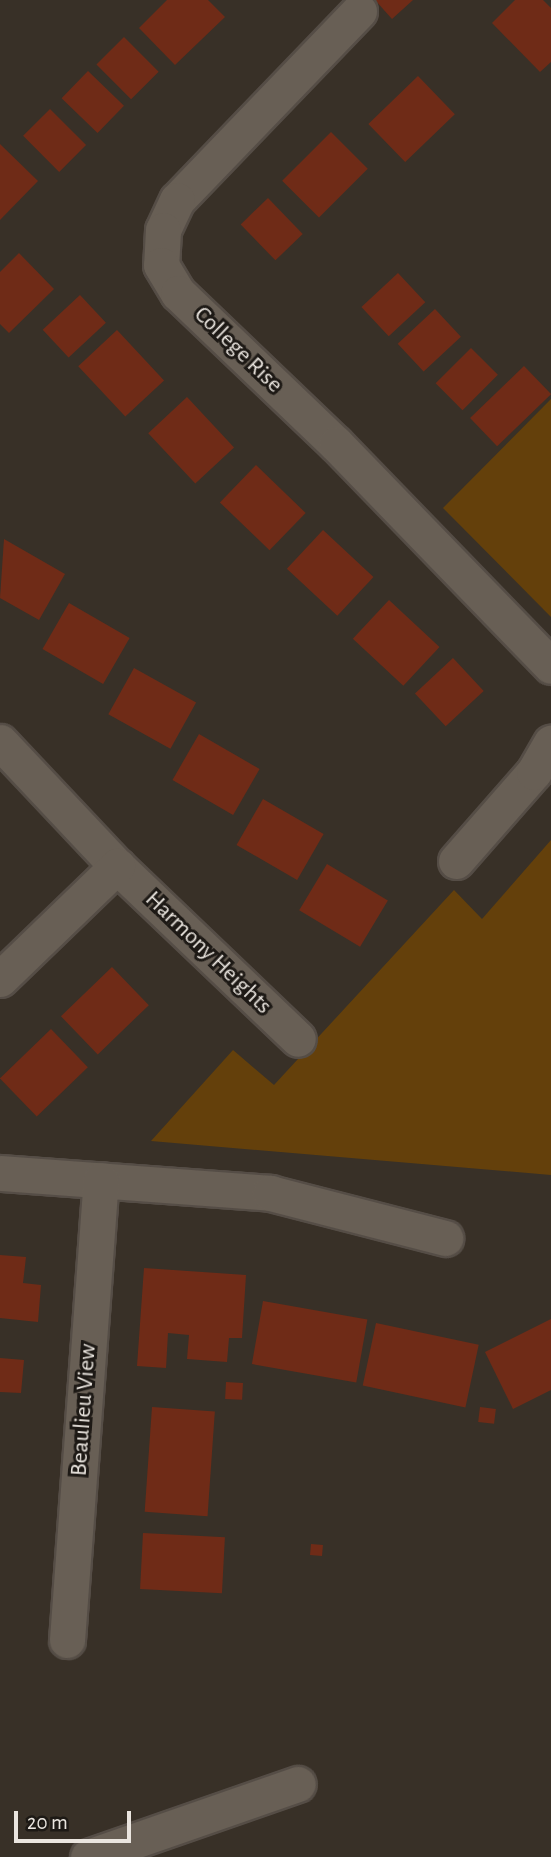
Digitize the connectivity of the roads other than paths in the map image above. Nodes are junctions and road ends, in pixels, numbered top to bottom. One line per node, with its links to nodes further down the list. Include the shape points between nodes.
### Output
1 (359, 11): 2 (street, College Rise, via 177,200 163,230 161,265 178,293 336,444)
2 (551, 666)
3 (0, 742): 6 (street, Harmony Heights)
4 (551, 742): 5 (street, via 534,772)
5 (456, 860)
6 (117, 866): 7 (street); 8 (street, Harmony Heights)
7 (0, 979)
8 (298, 1039)
9 (0, 1172): 10 (street)
10 (101, 1180): 11 (street, via 270,1193); 12 (street, Beaulieu View)
11 (445, 1238)
12 (68, 1640)
13 (298, 1784): 14 (street)
14 (165, 1842): 15 (street)
15 (88, 1857)

